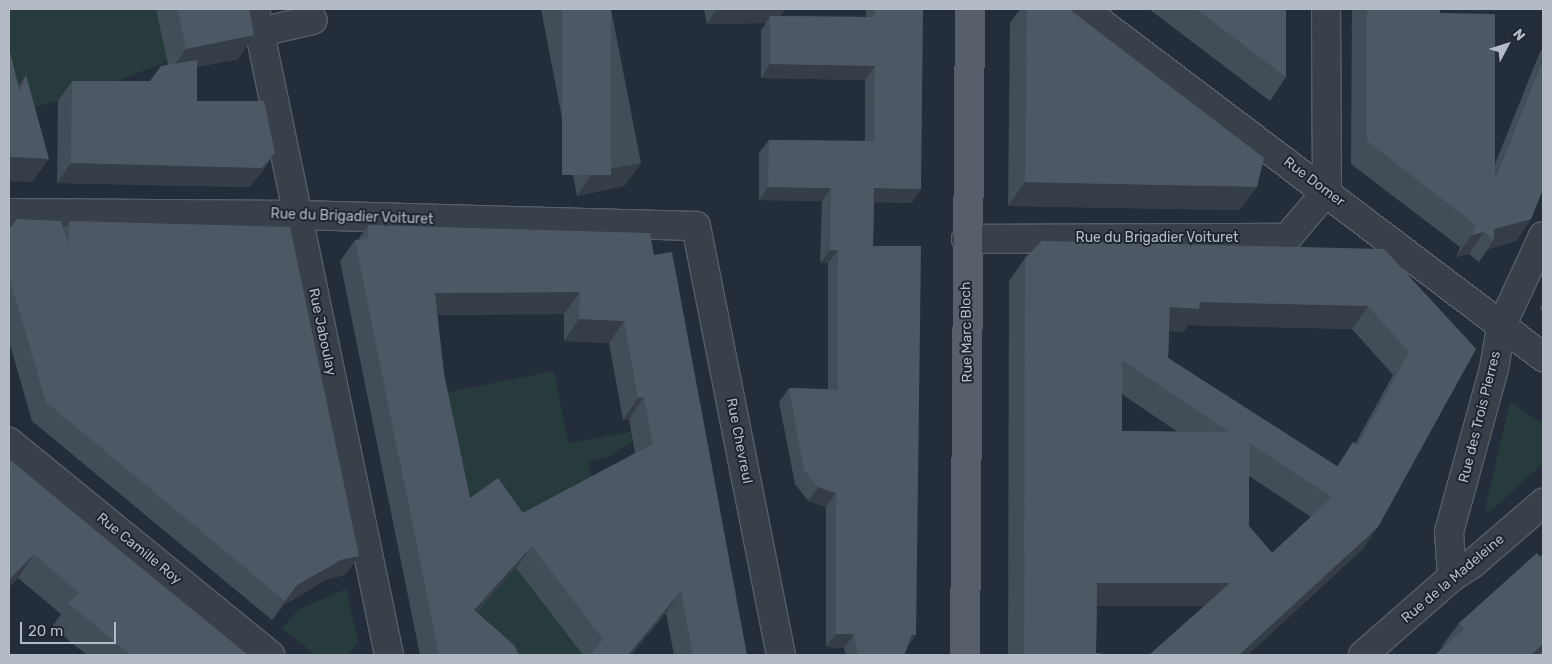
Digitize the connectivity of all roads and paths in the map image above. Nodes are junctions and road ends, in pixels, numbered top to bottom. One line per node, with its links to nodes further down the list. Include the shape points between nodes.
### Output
1 (970, 9): 11 (main road, Rue Marc Bloch)
2 (1083, 9): 6 (street, Rue Domer)
3 (1326, 9): 6 (street)
4 (258, 20): 5 (street); 8 (street, Rue Jaboulay)
5 (313, 20)
6 (1327, 191): 11 (street, Rue du Brigadier Voituret, via 1287,238); 12 (street, Rue Domer)
7 (9, 213): 8 (street, Rue du Brigadier Voituret)
8 (298, 215): 9 (street, Rue du Brigadier Voituret); 18 (street, Rue Jaboulay)
9 (696, 226): 19 (street, Rue Chevreul)
10 (1543, 236): 12 (street, Rue des Trois Pierres)
11 (966, 239): 20 (main road, Rue Marc Bloch)
12 (1501, 327): 13 (street, Rue Domer); 16 (street, Rue des Trois Pierres, via 1494,370 1449,532)
13 (1543, 358)
14 (9, 442): 17 (street, Rue Camille Roy)
15 (1543, 503): 16 (street, Rue de la Madeleine, via 1472,564)
16 (1452, 577): 21 (street, Rue de la Madeleine)
17 (270, 655)
18 (388, 655)
19 (781, 655)
20 (965, 655)
21 (1363, 655)

